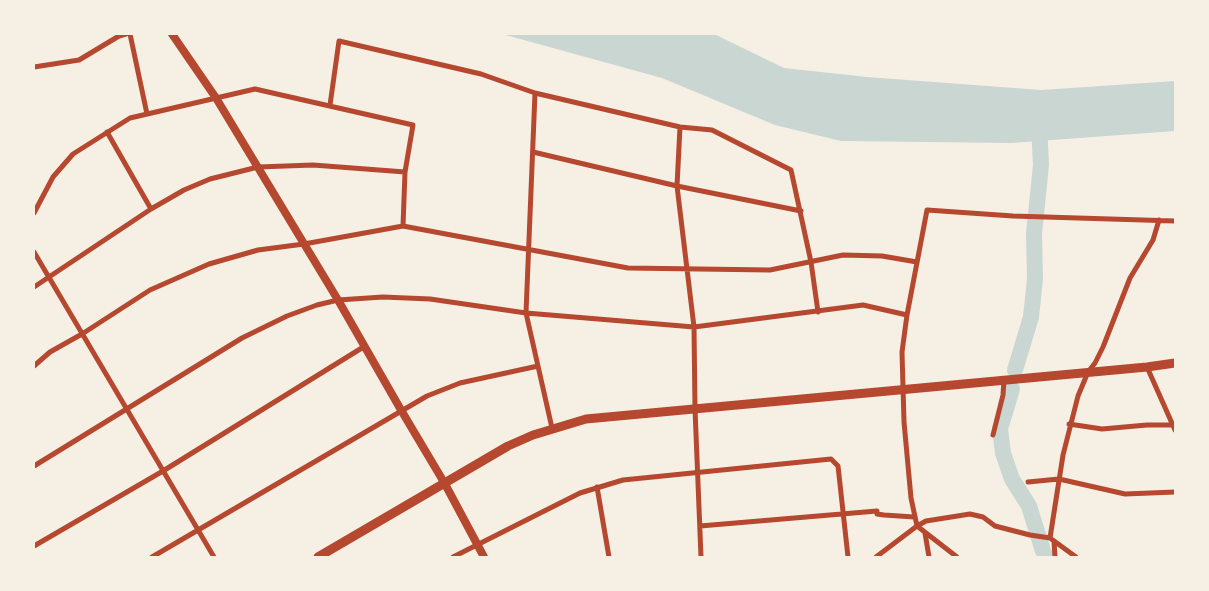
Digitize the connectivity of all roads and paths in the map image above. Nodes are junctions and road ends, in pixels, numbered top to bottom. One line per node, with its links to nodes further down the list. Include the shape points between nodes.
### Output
1 (128, 34): 3 (street, via 79,60); 7 (street)
2 (172, 34): 5 (street)
3 (34, 66)
4 (535, 93): 6 (street, via 482,74 339,41); 8 (street); 10 (street)
5 (216, 98): 6 (street, via 255,89); 7 (street); 11 (street)
6 (330, 105): 12 (street, via 413,125)
7 (148, 114): 9 (street, via 130,118)
8 (680, 127): 13 (street); 15 (street, via 712,130 791,170)
9 (107, 132): 14 (street); 16 (street, via 73,154 53,177)
10 (533, 152): 13 (street); 21 (street)
11 (258, 168): 12 (street, via 313,165); 14 (street, via 210,179); 20 (street)
12 (405, 172): 19 (street)
13 (677, 186): 15 (street); 25 (street)
14 (151, 209): 26 (street)
15 (800, 212): 23 (street)
16 (34, 213)
17 (1159, 220): 18 (street); 24 (street, via 928,210); 39 (street, via 1153,240 1130,278 1103,347)
18 (1175, 221)
19 (403, 226): 20 (street); 21 (street)
20 (304, 244): 28 (street); 33 (street, via 258,250 209,264 150,290)
21 (529, 250): 25 (street, via 628,268); 30 (street)
22 (34, 252): 26 (street)
23 (811, 262): 24 (street, via 843,255 882,256); 25 (street, via 770,270); 29 (street)
24 (917, 262): 31 (street)
25 (687, 269): 32 (street)
26 (49, 277): 27 (street); 33 (street)
27 (34, 287)
28 (338, 300): 30 (street, via 383,296 430,299); 34 (street); 43 (street, via 287,316 242,338)
29 (818, 312): 31 (street, via 863,305); 32 (street)
30 (526, 313): 32 (street); 37 (street)
31 (907, 315): 41 (street, via 902,352)
32 (694, 327): 42 (street)
33 (82, 334): 36 (street, via 50,352); 43 (street)
34 (365, 346): 44 (street); 50 (street)
35 (1175, 362): 38 (main road)
36 (34, 366)
37 (538, 366): 44 (street, via 444,388); 46 (street)
38 (1147, 367): 39 (main road); 47 (street)
39 (1088, 372): 40 (main road); 45 (street)
40 (1004, 380): 41 (main road); 48 (street)
41 (902, 390): 42 (main road); 58 (street)
42 (695, 409): 46 (main road, via 586,419); 51 (street)
43 (127, 410): 49 (street); 50 (street)
44 (401, 410): 54 (street); 61 (street)
45 (1070, 424): 47 (street, via 1102,430 1147,425); 52 (street)
46 (552, 428): 54 (main road, via 508,446)
47 (1174, 428)
48 (993, 435)
49 (34, 466)
50 (163, 471): 61 (street); 65 (street)
51 (698, 472): 55 (street, via 624,480); 57 (street, via 831,459 838,466); 59 (street)
52 (1059, 479): 53 (street); 56 (street, via 1125,494); 63 (street)
53 (1028, 482)
54 (445, 484): 64 (street); 68 (main road)
55 (597, 487): 64 (street); 71 (street)
56 (1175, 492)
57 (843, 515): 58 (street, via 877,511 884,516); 59 (street); 73 (street)
58 (914, 517): 60 (street)
59 (700, 526): 72 (street)
60 (917, 526): 62 (street); 63 (street, via 936,519 970,514 995,526); 74 (street)
61 (198, 530): 66 (street); 67 (street)
62 (925, 533): 75 (street); 76 (street)
63 (1049, 539): 77 (street); 78 (street)
64 (478, 543): 69 (street); 70 (street)
65 (34, 546)
66 (152, 557)
67 (214, 557)
68 (318, 557)
69 (453, 557)
70 (484, 557)
71 (609, 557)
72 (701, 557)
73 (848, 557)
74 (876, 557)
75 (929, 557)
76 (957, 557)
77 (1054, 557)
78 (1076, 557)

